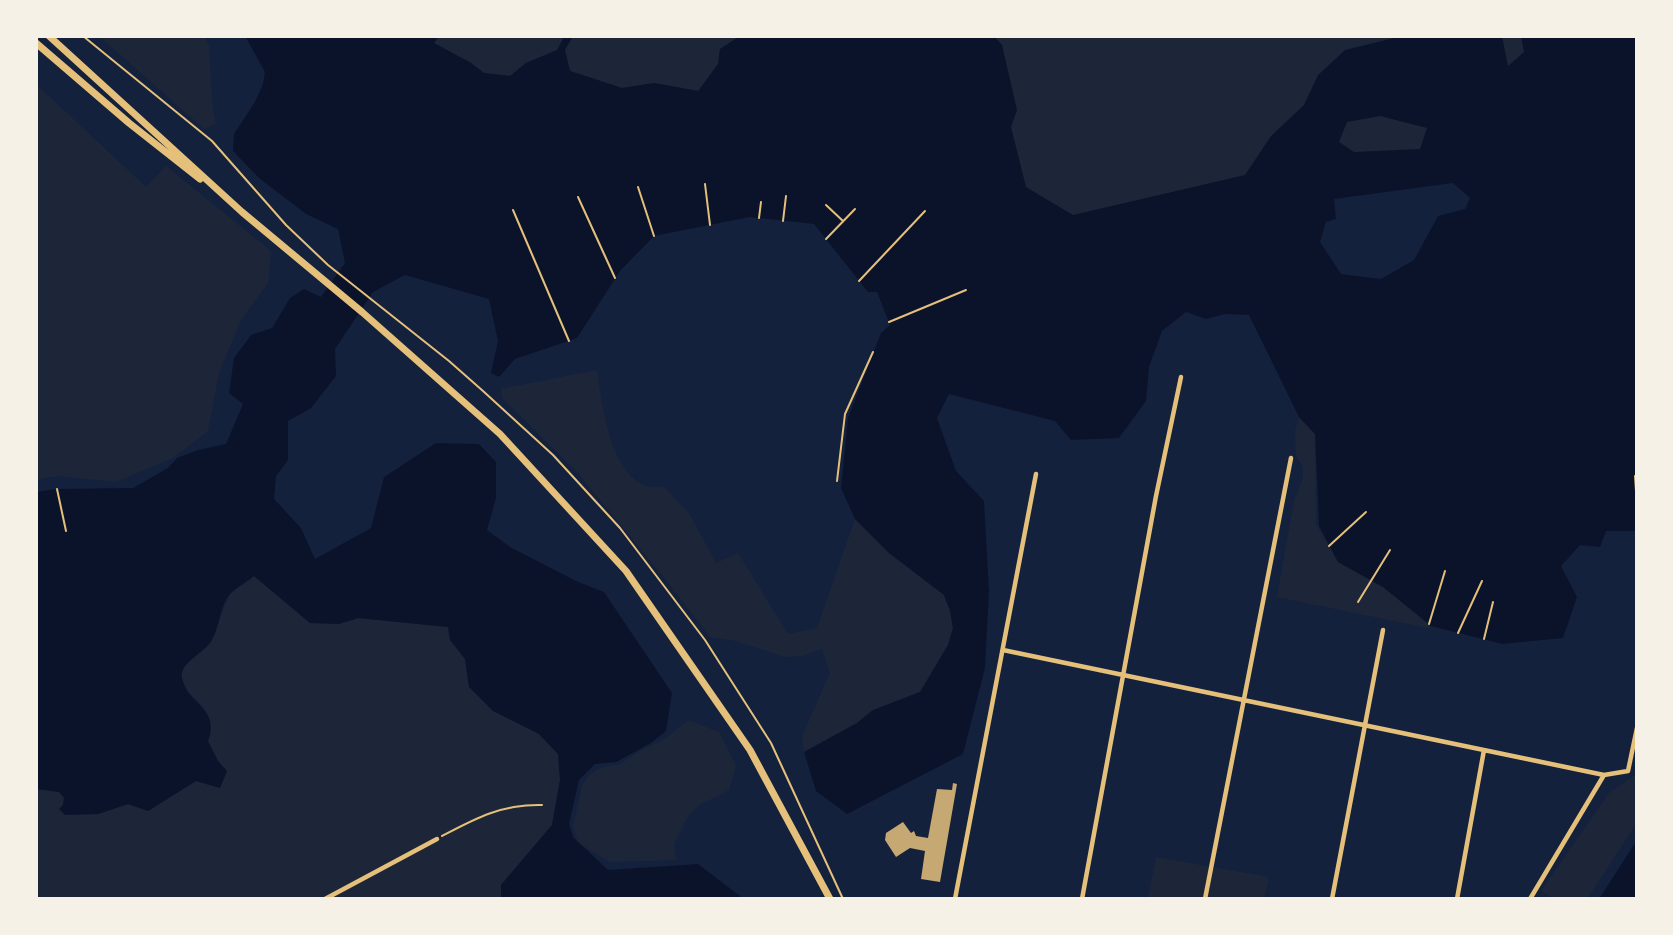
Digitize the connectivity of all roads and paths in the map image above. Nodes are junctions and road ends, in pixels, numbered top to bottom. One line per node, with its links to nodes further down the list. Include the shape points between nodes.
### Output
1 (49, 36): 13 (main road)
2 (84, 36): 23 (path, via 212,141 286,225)
3 (36, 43): 13 (main road)
4 (705, 184): 17 (path)
5 (638, 187): 18 (path)
6 (786, 196): 15 (path)
7 (578, 197): 20 (path)
8 (761, 202): 14 (path)
9 (826, 205): 16 (path)
10 (855, 208): 16 (path)
11 (513, 210): 25 (path)
12 (925, 211): 21 (path)
13 (242, 212): 56 (main road, via 500,434 627,571 750,750)
14 (759, 218)
15 (783, 220)
16 (843, 221): 19 (path)
17 (710, 225)
18 (654, 236)
19 (826, 239)
20 (615, 278)
21 (859, 280)
22 (966, 290): 24 (path)
23 (370, 300)
24 (889, 322)
25 (569, 341)
26 (873, 352): 31 (path, via 845,414)
27 (1181, 377): 47 (street)
28 (1291, 458): 48 (street)
29 (1036, 474): 46 (street)
30 (1635, 476): 33 (path)
31 (837, 481)
32 (57, 489): 35 (path)
33 (1637, 506)
34 (1366, 512): 36 (path)
35 (66, 531)
36 (1329, 546)
37 (1390, 550): 40 (path)
38 (1445, 571): 42 (path)
39 (1482, 580): 44 (path)
40 (1358, 602)
41 (1493, 602): 45 (path)
42 (1429, 624)
43 (1383, 630): 49 (street)
44 (1458, 633)
45 (1484, 639)
46 (1003, 650): 47 (street); 57 (street)
47 (1123, 676): 48 (street); 58 (street)
48 (1243, 700): 49 (street); 59 (street)
49 (1365, 725): 51 (street); 60 (street)
50 (1637, 728): 52 (street, via 1628,771)
51 (1484, 750): 52 (street); 61 (street)
52 (1604, 775): 62 (street)
53 (542, 805): 54 (path, via 520,804 491,812)
54 (437, 838): 55 (street)
55 (325, 899)
56 (830, 899)
57 (955, 899)
58 (1082, 899)
59 (1205, 899)
60 (1332, 899)
61 (1457, 899)
62 (1530, 899)

